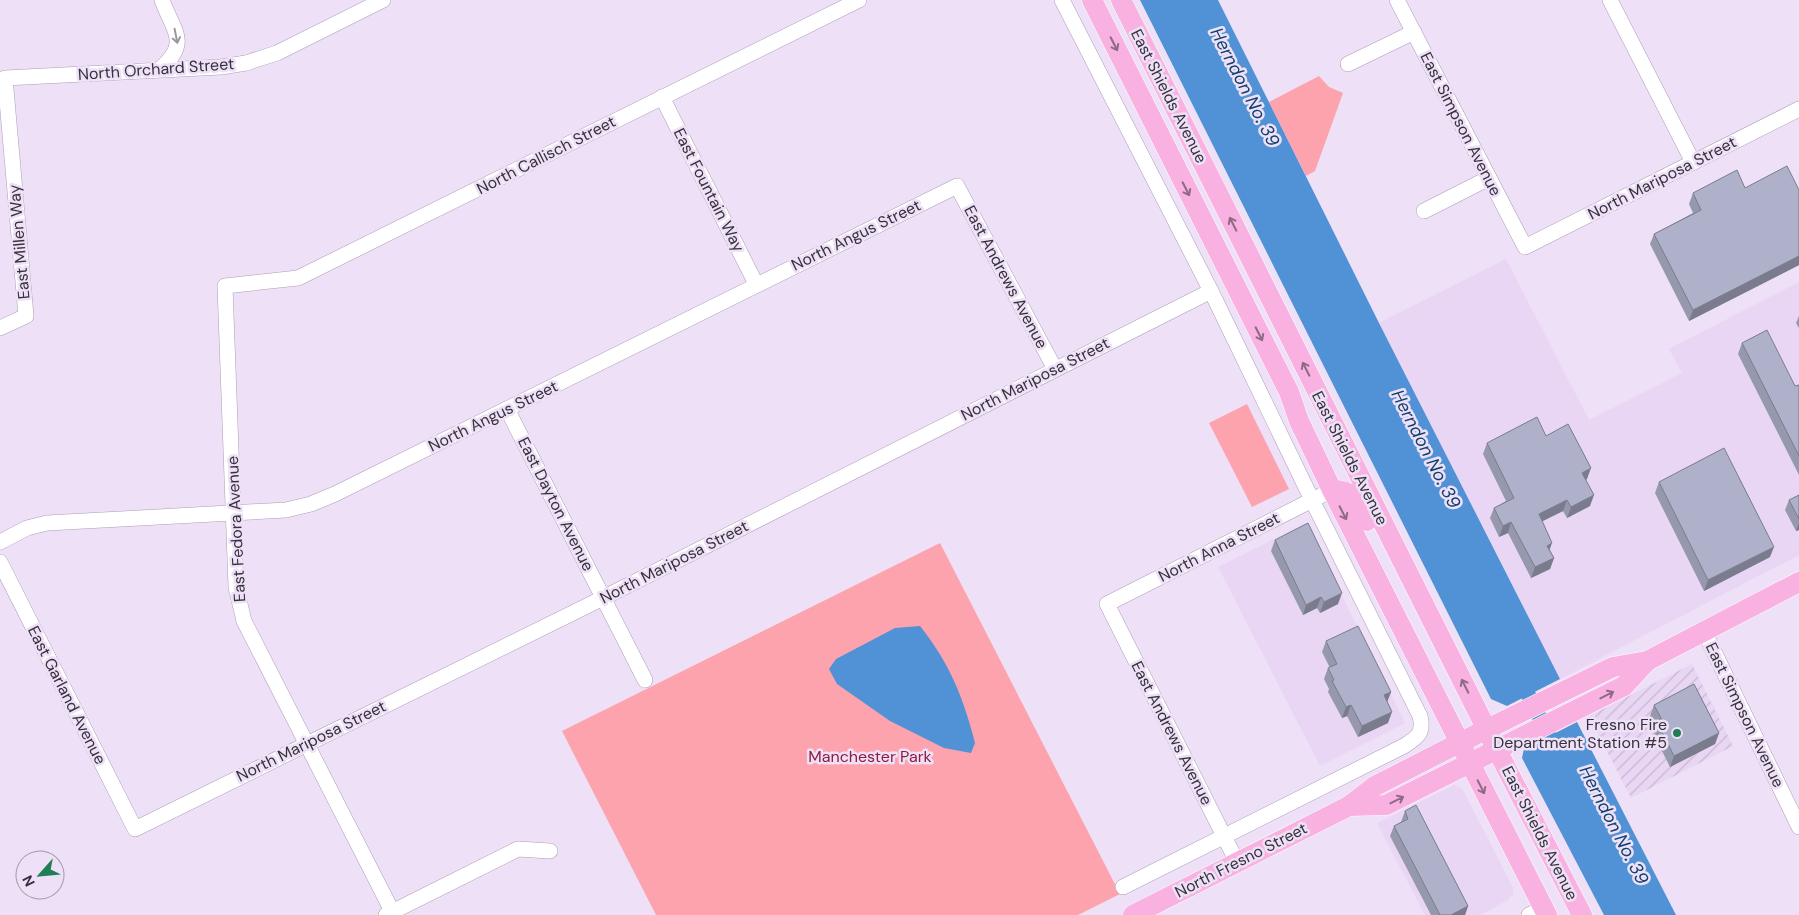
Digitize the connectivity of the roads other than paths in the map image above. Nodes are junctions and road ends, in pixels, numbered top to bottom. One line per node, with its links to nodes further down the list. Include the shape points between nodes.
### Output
1 (162, 0): 11 (street, one-way to 11, via 178,37 178,45)
2 (383, 0): 11 (street, North Orchard Street, via 277,53 246,63)
3 (859, 0): 13 (street, North Callisch Street)
4 (1062, 0): 22 (street)
5 (1092, 0): 26 (main road, East Shields Avenue, one-way to 26, via 1289,392)
6 (1120, 0): 34 (main road, East Shields Avenue, one-way to 6)
7 (1397, 0): 9 (street, East Simpson Avenue)
8 (1610, 0): 15 (street)
9 (1414, 32): 10 (street); 16 (street, East Simpson Avenue)
10 (1348, 64)
11 (160, 69): 12 (street, North Orchard Street)
12 (5, 78): 23 (street, East Millen Way, via 26,316)
13 (662, 97): 20 (street, East Fountain Way); 21 (street, North Callisch Street, via 298,278)
14 (1799, 109): 15 (street, North Mariposa Street)
15 (1693, 162): 19 (street, North Mariposa Street)
16 (1489, 178): 18 (street); 19 (street, East Simpson Avenue)
17 (957, 186): 20 (street, North Angus Street); 24 (street, East Andrews Avenue)
18 (1424, 211)
19 (1525, 247)
20 (756, 284): 25 (street, North Angus Street)
21 (226, 286): 28 (street, East Fedora Avenue)
22 (1211, 291): 24 (street, North Mariposa Street); 27 (street)
23 (0, 328)
24 (1054, 369): 32 (street, North Mariposa Street)
25 (507, 409): 28 (street, North Angus Street, via 311,504 286,510); 32 (street, East Dayton Avenue)
26 (1332, 490): 27 (street, North Anna Street); 34 (main road, via 1350,493 1356,499 1389,563); 40 (main road, East Shields Avenue, one-way to 40)
27 (1312, 500): 33 (street, North Anna Street); 46 (street, via 1423,726 1414,740 1404,746)
28 (233, 512): 29 (street, North Angus Street, via 47,523 27,528); 39 (street, East Fedora Avenue, via 236,587 244,621)
29 (0, 542)
30 (0, 562): 45 (street, East Garland Avenue)
31 (1799, 582): 35 (main road, North Fresno Street)
32 (603, 598): 37 (street, East Dayton Avenue); 39 (street, North Mariposa Street)
33 (1106, 604): 46 (street, East Andrews Avenue)
34 (1424, 605): 38 (main road, East Shields Avenue, one-way to 34)
35 (1704, 631): 36 (main road, North Fresno Street); 44 (street, East Simpson Avenue)
36 (1647, 661): 38 (main road, North Fresno Street, via 1613,668); 41 (main road, North Fresno Street, one-way to 36, via 1624,686)
37 (645, 680)
38 (1487, 730): 40 (main road, North Fresno Street); 41 (main road, East Shields Avenue)
39 (307, 743): 45 (street, North Mariposa Street); 51 (street, East Fedora Avenue)
40 (1459, 743): 42 (main road, East Shields Avenue); 43 (main road, North Fresno Street, via 1375,786)
41 (1497, 750): 42 (main road, North Fresno Street); 53 (main road, East Shields Avenue)
42 (1470, 763): 43 (main road, North Fresno Street, one-way to 42, via 1386,805); 50 (main road, East Shields Avenue, one-way to 50)
43 (1349, 806): 48 (main road, North Fresno Street)
44 (1799, 827)
45 (135, 828)
46 (1224, 836): 48 (street, East Andrews Avenue); 49 (street)
47 (550, 851): 51 (street, via 518,849)
48 (1237, 862): 52 (main road, North Fresno Street)
49 (1123, 887)
50 (1540, 913)
51 (391, 914)
52 (1133, 915)
53 (1582, 915)

